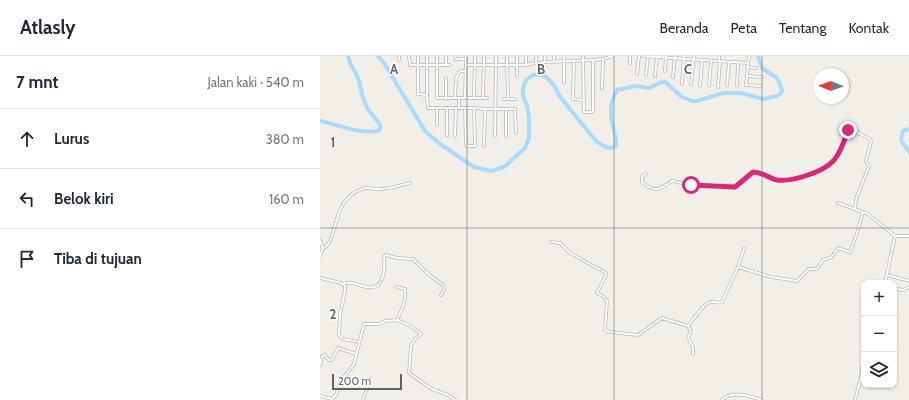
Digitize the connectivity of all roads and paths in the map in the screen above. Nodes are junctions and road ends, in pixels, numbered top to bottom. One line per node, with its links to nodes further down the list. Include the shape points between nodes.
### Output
1 (399, 56): 35 (street)
2 (409, 56): 52 (street, via 409,65)
3 (418, 56): 52 (street)
4 (428, 56): 53 (street)
5 (437, 56): 54 (street)
6 (446, 56): 55 (street)
7 (456, 56): 32 (street, via 456,59)
8 (475, 56): 58 (street)
9 (484, 56): 59 (street)
10 (496, 56): 60 (street)
11 (508, 56): 61 (street)
12 (517, 56): 62 (street)
13 (526, 56): 51 (street)
14 (536, 56): 44 (street)
15 (545, 56): 45 (street)
16 (554, 56): 46 (street)
17 (564, 56): 39 (street)
18 (573, 56): 40 (street)
19 (583, 56): 41 (street)
20 (613, 56): 33 (street)
21 (630, 56): 49 (street)
22 (639, 56): 67 (street)
23 (643, 56): 24 (street)
24 (648, 56): 29 (street); 68 (street)
25 (684, 56): 34 (street)
26 (694, 56): 37 (street)
27 (719, 56): 43 (street)
28 (748, 56): 50 (street)
29 (657, 57): 30 (street); 70 (street)
30 (666, 57): 31 (street); 66 (street)
31 (675, 57): 34 (street); 72 (street)
32 (466, 58): 57 (street)
33 (603, 59): 36 (street); 84 (street)
34 (684, 59): 37 (street); 76 (street)
35 (399, 60)
36 (593, 60): 41 (street); 96 (street, via 593,112 583,112)
37 (693, 60): 38 (street); 77 (street)
38 (702, 60): 42 (street); 80 (street)
39 (564, 61): 40 (street); 46 (street); 75 (street)
40 (573, 61): 41 (street); 96 (street, via 573,99)
41 (583, 61): 96 (street)
42 (712, 61): 43 (street); 81 (street)
43 (719, 61): 47 (street); 83 (street)
44 (536, 62): 45 (street); 51 (street)
45 (545, 62): 46 (street)
46 (554, 62)
47 (729, 62): 48 (street); 78 (street)
48 (738, 62): 50 (street); 79 (street)
49 (630, 63)
50 (748, 63): 63 (street)
51 (526, 64): 62 (street)
52 (418, 65): 53 (street); 85 (street, via 418,94)
53 (428, 65): 54 (street); 85 (street)
54 (437, 65): 55 (street); 92 (street, via 435,99)
55 (446, 65): 56 (street)
56 (450, 65)
57 (466, 65): 58 (street); 65 (street)
58 (475, 65): 59 (street); 89 (street)
59 (484, 65): 60 (street); 90 (street)
60 (496, 65): 61 (street); 103 (street)
61 (507, 65): 62 (street); 94 (street)
62 (517, 65): 69 (street)
63 (747, 67): 64 (street); 71 (street)
64 (756, 68)
65 (466, 71): 86 (street, via 460,71 456,78); 88 (street)
66 (665, 71)
67 (637, 74)
68 (646, 75)
69 (517, 76)
70 (655, 76)
71 (746, 76): 73 (street); 82 (street, via 746,85)
72 (673, 77)
73 (762, 77)
74 (446, 78): 92 (street)
75 (564, 83)
76 (682, 84)
77 (691, 84)
78 (727, 85)
79 (736, 85)
80 (700, 86)
81 (709, 86)
82 (761, 86)
83 (718, 87)
84 (602, 88)
85 (427, 95): 97 (street, via 427,108)
86 (455, 98): 87 (street); 92 (street)
87 (459, 98): 88 (street); 99 (street)
88 (465, 98): 89 (street)
89 (474, 98): 90 (street)
90 (483, 98): 91 (street)
91 (487, 98)
92 (446, 99)
93 (503, 99): 94 (street)
94 (508, 99): 95 (street)
95 (515, 99)
96 (583, 100)
97 (437, 108): 98 (street); 105 (street)
98 (447, 108): 99 (street); 107 (street)
99 (457, 108): 100 (street); 108 (street)
100 (465, 108): 101 (street); 101 (street, via 466,145 474,146)
101 (474, 108): 102 (street)
102 (485, 108): 103 (street); 111 (street)
103 (496, 109): 104 (street); 109 (street)
104 (506, 109): 106 (street, via 516,110); 110 (street)
105 (437, 126)
106 (516, 133)
107 (447, 136)
108 (455, 136)
109 (495, 136)
110 (506, 136)
111 (484, 146)
112 (646, 174): 115 (street, via 642,176 642,182 657,190 672,181 697,186 735,187 753,172 777,180 797,178 815,173 832,163 851,128 871,142 866,161 869,166 856,199)
113 (410, 183): 121 (street, via 384,189 364,188 351,195 340,210 327,247)
114 (838, 203): 115 (street)
115 (855, 209): 116 (street)
116 (863, 212): 117 (street, via 875,218); 124 (street, via 850,252 838,248 832,257 823,260 816,270 809,269 798,280 768,277)
117 (895, 236): 118 (street); 125 (street)
118 (909, 236)
119 (320, 240): 121 (street)
120 (551, 242): 135 (street, via 560,243 570,254 606,273 597,293 607,301 604,328 606,331 638,335 662,318)
121 (323, 249): 123 (street)
122 (744, 249): 124 (street)
123 (320, 255)
124 (738, 267): 135 (street, via 724,300 706,304)
125 (887, 276): 127 (street); 128 (street)
126 (320, 278): 129 (street)
127 (886, 280)
128 (909, 281)
129 (342, 284): 133 (street, via 353,282 370,287 377,285 384,274 386,255 415,261 443,285); 136 (street, via 345,289 339,335 343,339)
130 (397, 287): 134 (street, via 405,289 405,293)
131 (909, 288): 132 (street)
132 (897, 289)
133 (441, 295)
134 (397, 320): 136 (street, via 364,324); 145 (street, via 421,334 411,346 409,373)
135 (688, 326): 138 (street, via 691,331 688,337)
136 (359, 342): 137 (street)
137 (356, 354): 139 (street, via 338,348 332,360 325,355 322,356); 143 (street, via 354,364 340,382)
138 (693, 354)
139 (320, 365)
140 (861, 377): 148 (street)
141 (370, 379): 144 (street)
142 (320, 396): 143 (street)
143 (333, 400)
144 (363, 400)
145 (455, 400)
146 (722, 400): 147 (street, via 734,394)
147 (762, 400)
148 (855, 400)

